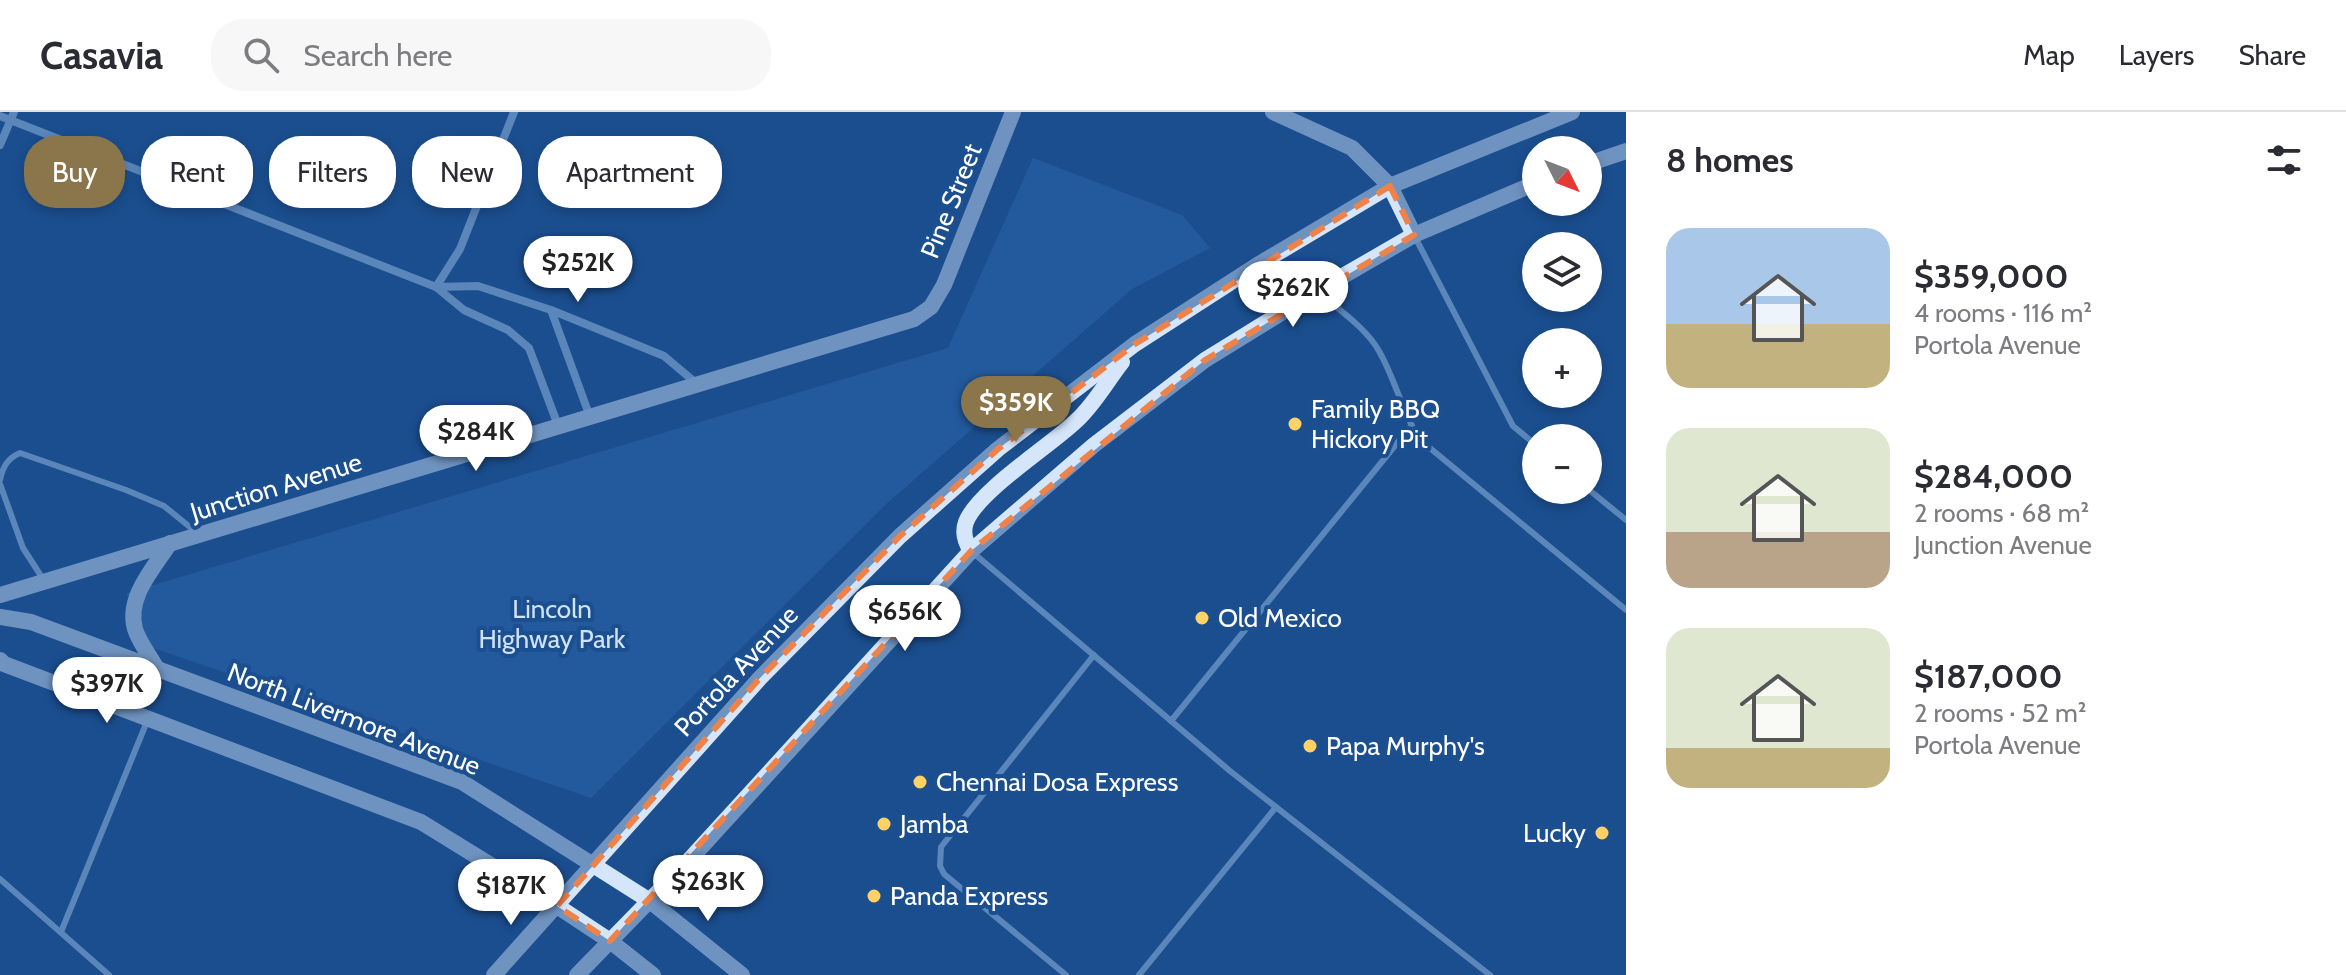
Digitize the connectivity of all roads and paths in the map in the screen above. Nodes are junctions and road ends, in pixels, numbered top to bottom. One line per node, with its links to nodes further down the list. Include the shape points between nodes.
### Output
1 (514, 112): 13 (street, via 460,249)
2 (1013, 112): 15 (main road, Pine Street)
3 (1273, 112): 10 (main road, via 1352,148)
4 (1572, 112): 10 (main road, Portola Avenue)
5 (0, 116): 6 (street)
6 (12, 116): 7 (street); 13 (street)
7 (0, 145)
8 (1626, 151): 9 (main road)
9 (1602, 159)
10 (1390, 186): 12 (main road); 17 (main road, Portola Avenue)
11 (1522, 189): 12 (main road)
12 (1414, 235): 14 (main road); 22 (lane, via 1513,426)
13 (436, 287): 16 (street, via 478,286); 21 (street, via 529,348)
14 (1317, 291): 20 (lane, via 1379,350); 28 (main road, via 1205,360 1094,445)
15 (931, 307): 18 (main road, Junction Avenue, via 914,319)
16 (551, 310): 18 (street, via 664,356); 19 (street)
17 (1135, 344): 28 (main road, via 1078,420 972,512 964,533); 39 (main road, Portola Avenue, via 998,449 900,536 760,678)
18 (698, 385): 19 (main road, Junction Avenue)
19 (590, 417): 21 (main road, Junction Avenue)
20 (1411, 426): 31 (lane, via 1419,439); 37 (lane)
21 (559, 428): 26 (main road, Junction Avenue)
22 (1522, 433)
23 (0, 482): 26 (lane, via 10,457 20,453 164,506); 29 (lane, via 23,548)
24 (1602, 500): 25 (lane)
25 (1626, 520)
26 (199, 534): 27 (main road, Junction Avenue)
27 (170, 543): 29 (main road, Junction Avenue); 35 (main road, via 137,594 133,611 136,630)
28 (971, 551): 33 (lane); 41 (main road)
29 (44, 581): 30 (main road, Junction Avenue)
30 (0, 595)
31 (1626, 610)
32 (0, 617): 35 (main road, North Livermore Avenue, via 31,622)
33 (1094, 655): 37 (lane); 50 (lane, via 941,847 944,874)
34 (0, 660): 36 (main road)
35 (157, 669): 39 (main road, North Livermore Avenue, via 462,782)
36 (148, 719): 42 (main road, via 421,822); 43 (lane)
37 (1171, 721): 38 (lane)
38 (1276, 807): 51 (lane); 52 (lane)
39 (595, 865): 41 (main road, North Livermore Avenue); 42 (main road, Portola Avenue)
40 (0, 879): 43 (lane)
41 (650, 901): 44 (main road); 49 (main road, North Livermore Avenue)
42 (557, 906): 44 (main road); 46 (main road, Portola Avenue)
43 (61, 932): 45 (lane)
44 (610, 941): 47 (main road); 48 (main road)
45 (109, 975)
46 (494, 975)
47 (577, 975)
48 (653, 975)
49 (742, 975)
50 (1066, 975)
51 (1139, 975)
52 (1490, 975)

